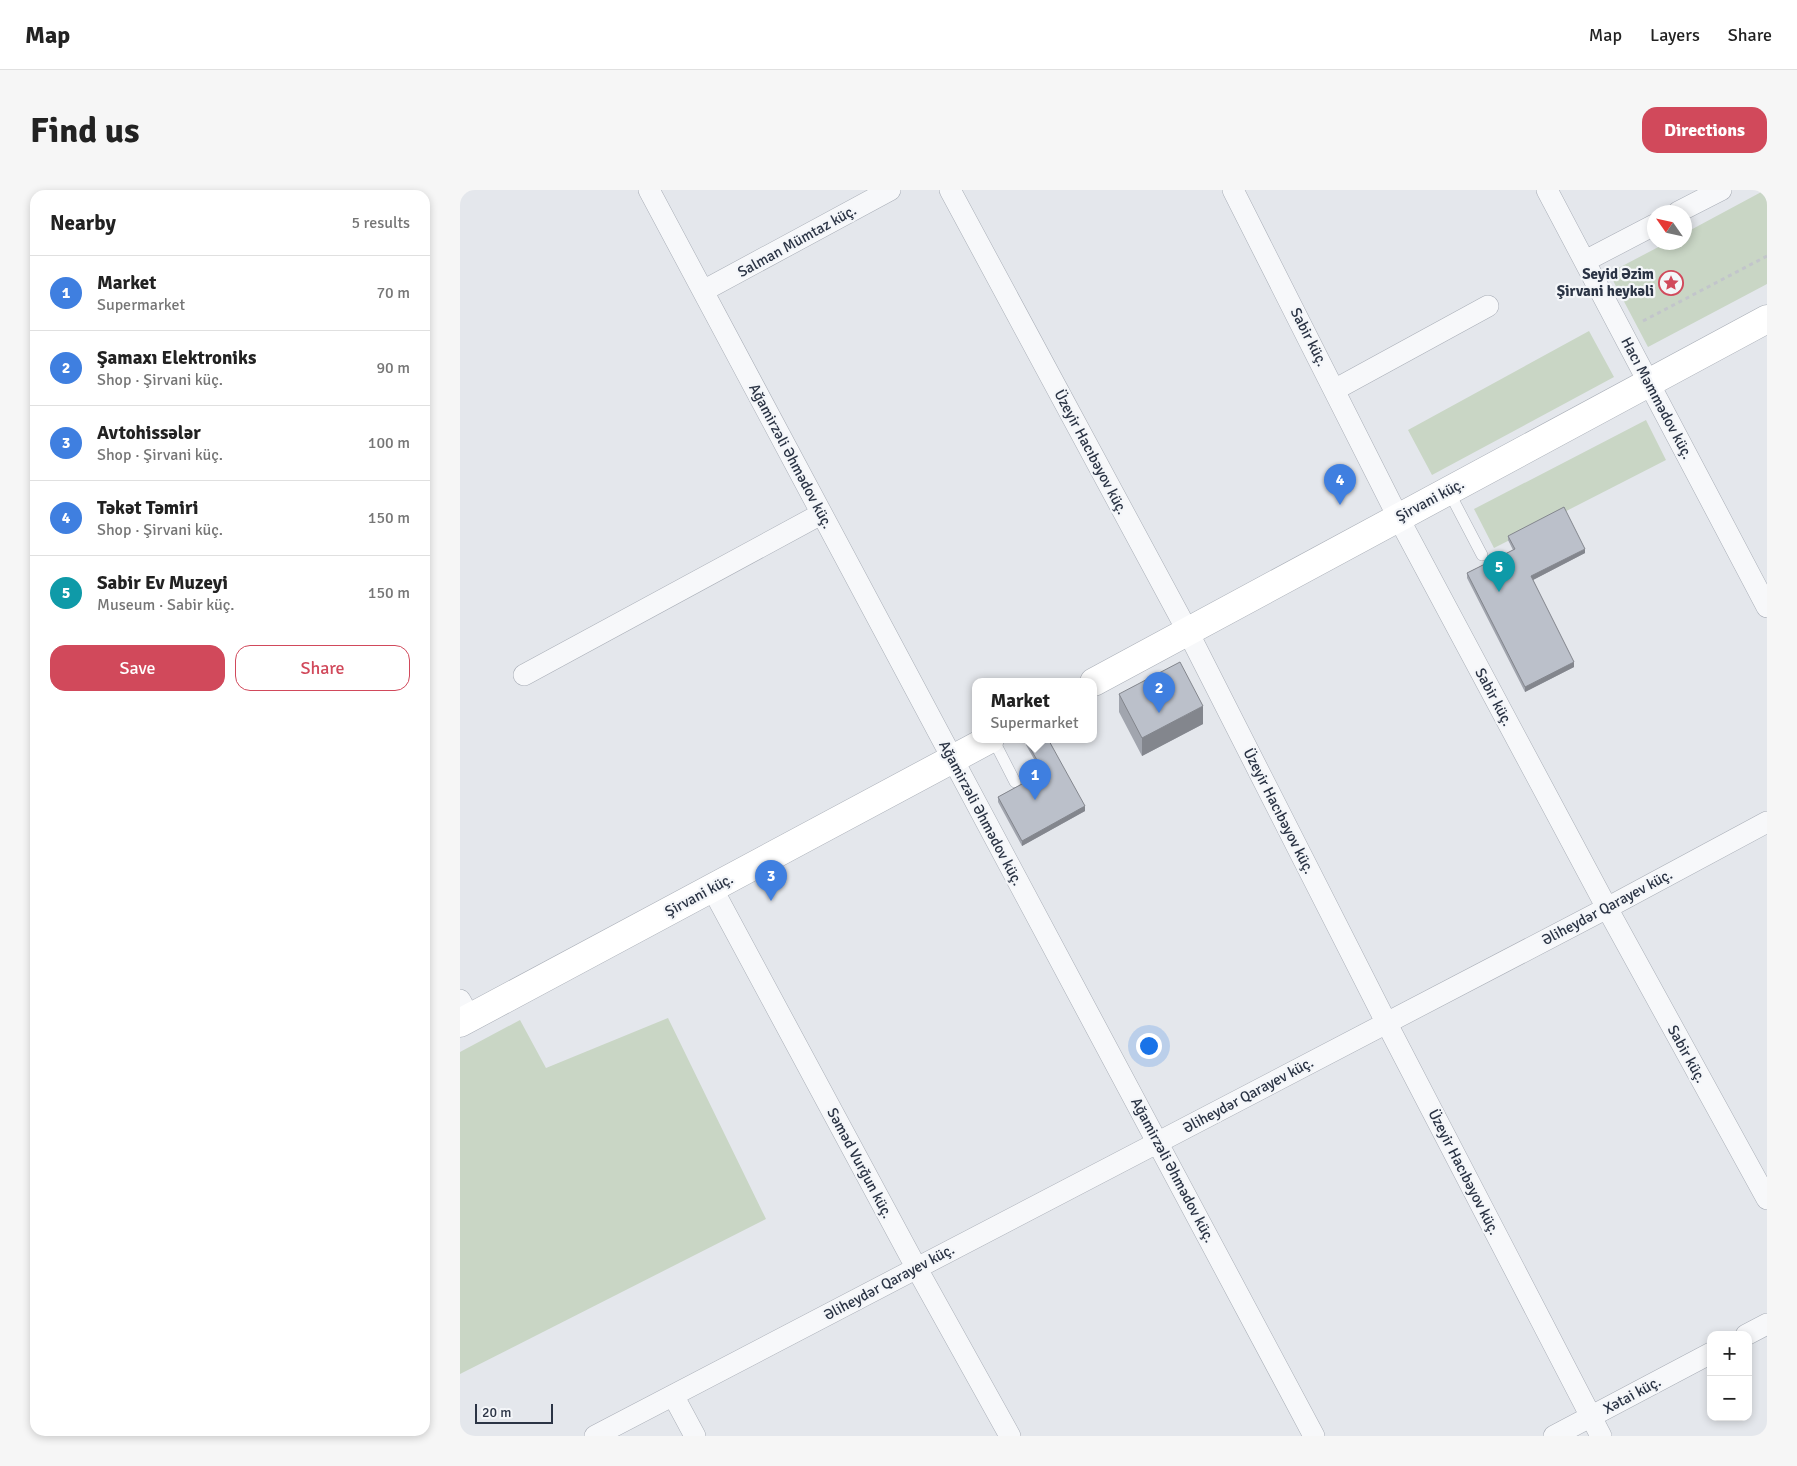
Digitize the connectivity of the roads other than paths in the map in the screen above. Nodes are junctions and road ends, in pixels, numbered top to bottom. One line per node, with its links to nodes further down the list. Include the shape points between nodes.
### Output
1 (649, 190): 10 (street, Ağamirzəli Əhmədov küç.)
2 (890, 190): 10 (street, Salman Mümtaz küç.)
3 (950, 190): 20 (street, Üzeyir Hacıbəyov küç.)
4 (1233, 190): 14 (street, Sabir küç.)
5 (1547, 190): 9 (street, Hacı Məmmədov küç.)
6 (1721, 190): 7 (street)
7 (1692, 205)
8 (1647, 229): 9 (street)
9 (1585, 261): 13 (street, Hacı Məmmədov küç.)
10 (703, 292): 16 (street, Ağamirzəli Əhmədov küç.)
11 (1488, 306): 14 (street)
12 (1767, 319): 13 (main road, Şirvani küç.)
13 (1648, 382): 15 (main road, Şirvani küç.); 19 (street, Hacı Məmmədov küç.)
14 (1336, 389): 17 (street, Sabir küç.)
15 (1448, 490): 17 (main road, Şirvani küç.); 18 (lane)
16 (821, 514): 21 (street); 25 (street, Ağamirzəli Əhmədov küç.)
17 (1398, 517): 20 (main road, Şirvani küç.); 29 (street, Sabir küç.)
18 (1482, 555)
19 (1767, 607)
20 (1187, 630): 22 (main road, Şirvani küç.); 31 (street, Üzeyir Hacıbəyov küç.)
21 (524, 675)
22 (1097, 680)
23 (984, 743): 25 (main road, Şirvani küç.)
24 (994, 743): 26 (lane)
25 (952, 760): 28 (main road, Şirvani küç.); 32 (street, Ağamirzəli Əhmədov küç.)
26 (1016, 782)
27 (1767, 822): 29 (street, Əliheydər Qarayev küç.)
28 (712, 888): 30 (main road, Şirvani küç.); 34 (street, Səməd Vurğun küç.)
29 (1607, 908): 31 (street, Əliheydər Qarayev küç.); 33 (street, Sabir küç.)
30 (463, 1014)
31 (1386, 1022): 32 (street, Əliheydər Qarayev küç.); 39 (street, Üzeyir Hacıbəyov küç.)
32 (1158, 1142): 34 (street, Əliheydər Qarayev küç.); 43 (street, Ağamirzəli Əhmədov küç.)
33 (1767, 1199)
34 (916, 1267): 38 (street, Əliheydər Qarayev küç.); 42 (street, Səməd Vurğun küç.)
35 (1767, 1324): 36 (street)
36 (1752, 1332)
37 (1707, 1355): 39 (street, Xətai küç.)
38 (674, 1397): 40 (street, Əliheydər Qarayev küç.); 41 (street)
39 (1591, 1417): 44 (street, Xətai küç.); 45 (street, Üzeyir Hacıbəyov küç.)
40 (595, 1436)
41 (695, 1436)
42 (1010, 1436)
43 (1314, 1436)
44 (1554, 1436)
45 (1601, 1436)

